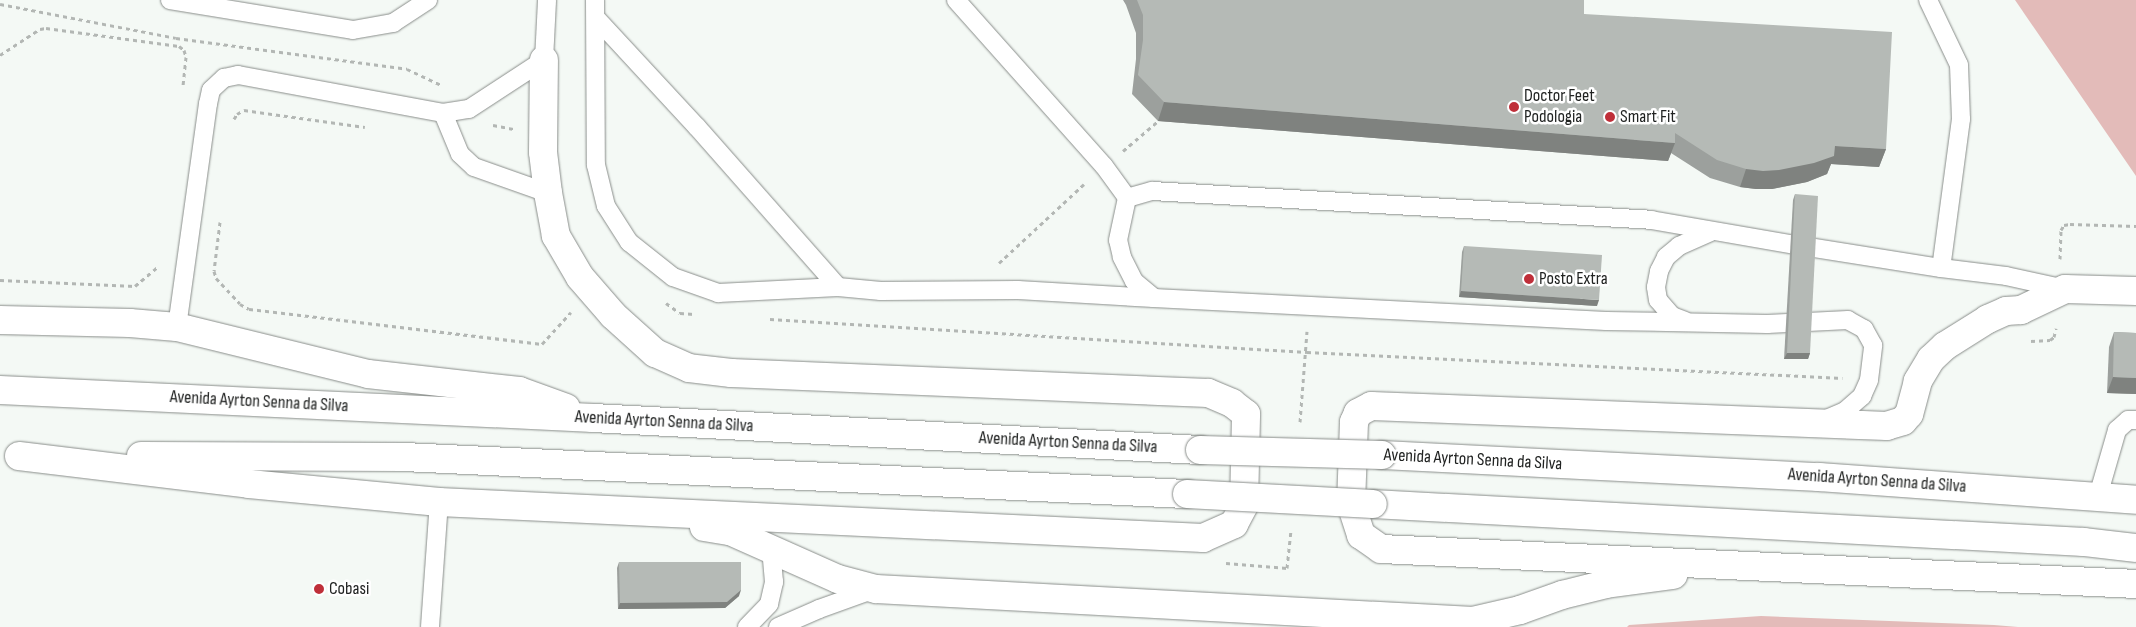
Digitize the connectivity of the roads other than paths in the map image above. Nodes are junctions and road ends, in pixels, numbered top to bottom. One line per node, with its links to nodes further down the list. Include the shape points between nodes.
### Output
1 (170, 0): 2 (lane, via 353,30 393,23)
2 (428, 0)
3 (547, 0): 8 (lane)
4 (595, 0): 7 (lane)
5 (956, 0): 11 (lane, via 1104,166)
6 (1928, 0): 13 (lane, via 1959,64 1961,119)
7 (596, 18): 14 (lane); 14 (lane, via 596,165 606,206 628,242 673,277 718,293)
8 (544, 60): 9 (lane, via 469,109); 10 (highway, via 542,134)
9 (444, 113): 10 (lane, via 460,154 474,168); 20 (lane, via 238,75 224,78 211,90 208,104)
10 (548, 193): 29 (highway, via 556,236 580,277 613,315 654,353 689,368 731,374 1208,393 1232,403 1246,414 1244,505 1234,524 1203,538)
11 (1127, 198): 12 (lane, via 1152,192 1632,218); 17 (lane, via 1118,240 1122,257 1134,281)
12 (1710, 232): 13 (lane); 19 (lane, via 1679,246 1666,257 1659,271 1658,300 1672,316)
13 (1942, 268): 15 (lane, via 2006,276)
14 (838, 287): 17 (lane, via 881,291 1018,290)
15 (2062, 288): 16 (highway); 24 (highway, via 2021,310 2006,311 1988,319 1945,346 1923,369 1910,414 1903,421 1887,426)
16 (2136, 291)
17 (1154, 298): 19 (lane, via 1606,322)
18 (0, 320): 20 (highway)
19 (1688, 323): 24 (lane, via 1848,320 1864,328 1873,345 1869,380 1862,396 1845,410)
20 (177, 327): 22 (highway, via 368,374 520,391)
21 (0, 390): 22 (highway, Avenida Ayrton Senna da Silva)
22 (593, 418): 26 (highway, Avenida Ayrton Senna da Silva, bridge, via 1200,450 1382,455 1819,477)
23 (2136, 420): 26 (lane, via 2128,420 2117,430)
24 (1816, 424): 32 (highway, via 1385,406 1363,409 1354,422 1351,504 1362,535 1381,549)
25 (9, 455): 28 (highway, via 249,484); 31 (highway, bridge, via 404,456 1188,494 2084,542)
26 (2098, 496): 27 (highway, Avenida Ayrton Senna da Silva)
27 (2136, 500)
28 (439, 502): 29 (highway); 35 (lane)
29 (607, 510): 30 (highway, via 730,532)
30 (771, 548): 34 (highway, via 838,579); 36 (lane, via 774,582 769,604)
31 (2136, 548)
32 (1728, 566): 33 (highway); 34 (highway, via 1606,584 1473,621)
33 (2136, 584)
34 (876, 589): 37 (lane)
35 (430, 627)
36 (747, 627)
37 (778, 627)

